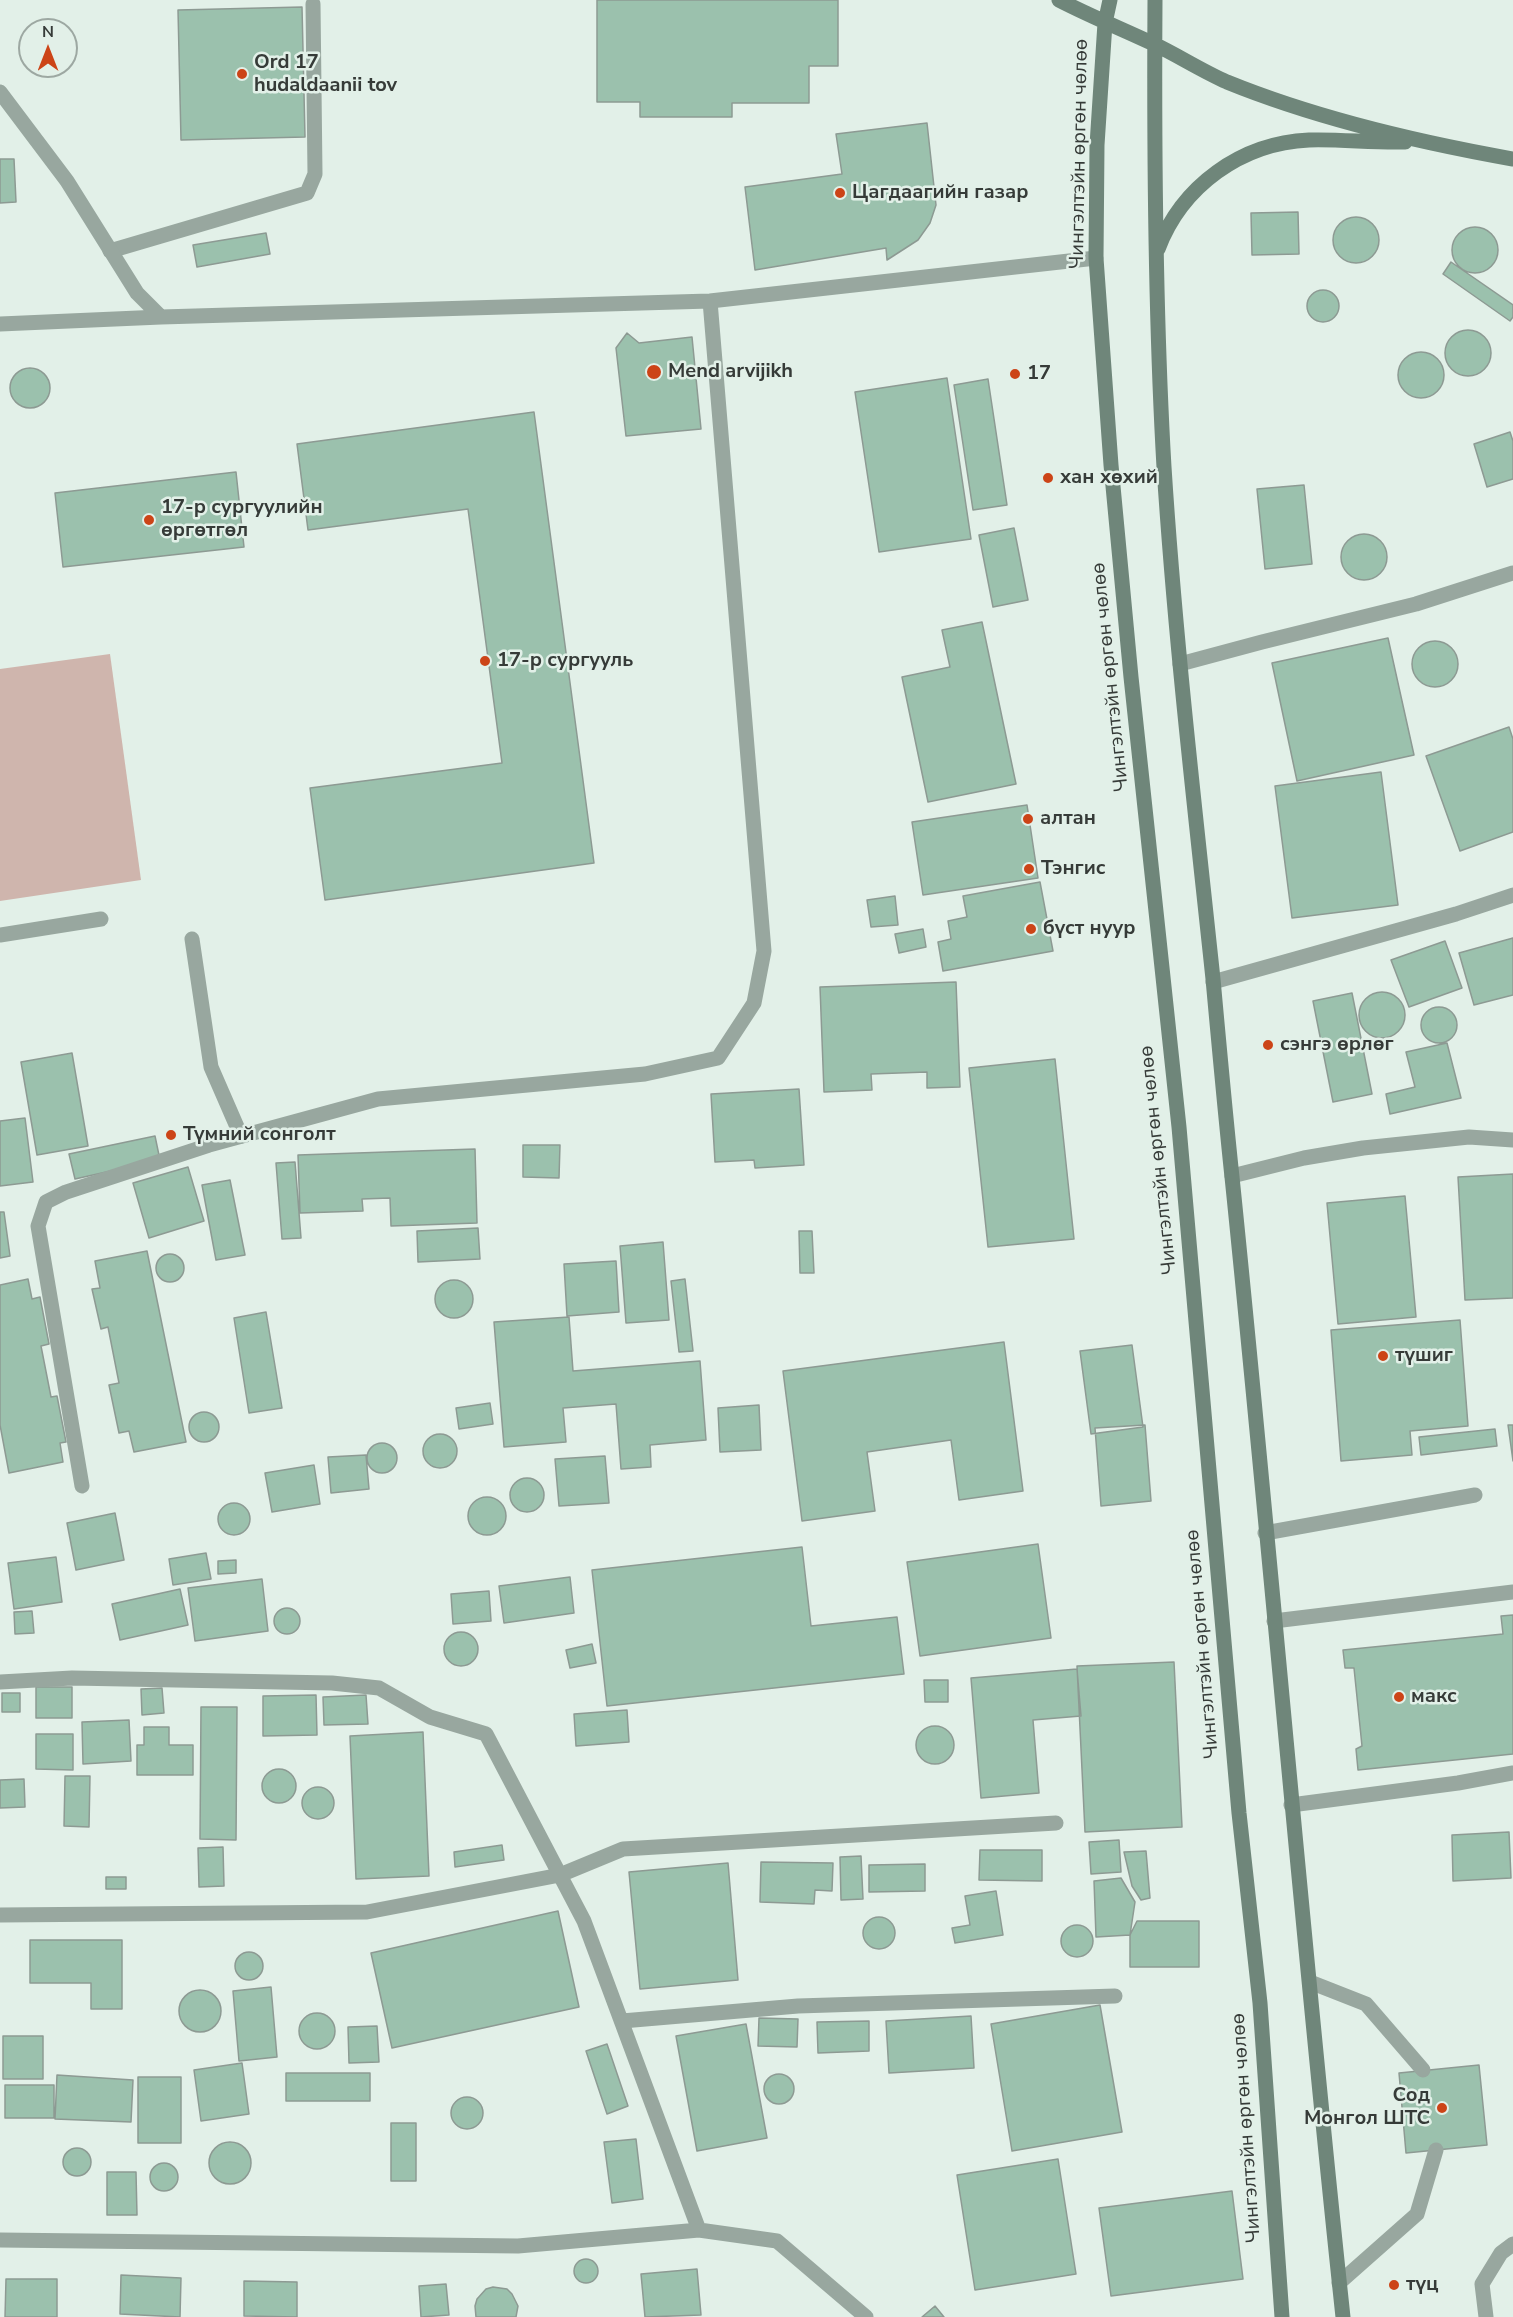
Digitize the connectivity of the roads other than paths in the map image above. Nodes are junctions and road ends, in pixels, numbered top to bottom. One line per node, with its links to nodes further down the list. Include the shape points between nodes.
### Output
1 (1059, 0): 5 (main road)
2 (1110, 0): 5 (main road, Чингэлтэйн өргөн чөлөө)
3 (1155, 0): 6 (main road)
4 (313, 4): 10 (street, via 315,174 307,193)
5 (1105, 23): 6 (main road); 12 (main road, Чингэлтэйн өргөн чөлөө, via 1097,145)
6 (1155, 44): 8 (main road, via 1255,92 1366,127); 11 (main road)
7 (0, 92): 10 (street, via 67,181)
8 (1432, 142): 9 (main road); 11 (main road, via 1309,140 1260,149 1230,162 1198,187 1174,214)
9 (1513, 159)
10 (110, 251): 14 (street, via 137,293)
11 (1156, 255): 17 (main road, via 1164,466)
12 (1096, 258): 13 (street); 47 (main road, Чингэлтэйн өргөн чөлөө, via 1111,465 1179,1127 1239,1813 1260,2003)
13 (710, 301): 14 (street); 23 (street, via 764,951 754,1003 718,1058 645,1074 378,1099)
14 (161, 317): 15 (street)
15 (0, 324)
16 (1513, 573): 17 (street, via 1416,604)
17 (1180, 664): 22 (main road)
18 (1513, 895): 22 (street)
19 (101, 919): 20 (street)
20 (0, 935)
21 (192, 939): 23 (street, via 211,1067)
22 (1213, 982): 25 (main road)
23 (241, 1136): 26 (street, via 66,1192 46,1202 38,1226)
24 (1513, 1140): 25 (street, via 1469,1137 1363,1148)
25 (1232, 1176): 28 (main road)
26 (82, 1486)
27 (1475, 1495): 28 (street)
28 (1265, 1533): 30 (main road)
29 (1513, 1592): 30 (street)
30 (1274, 1622): 33 (main road)
31 (0, 1682): 35 (street, via 84,1678 332,1683 379,1688 430,1717 486,1734)
32 (1513, 1773): 33 (street)
33 (1291, 1805): 37 (main road)
34 (1056, 1822): 35 (street, via 623,1849)
35 (560, 1875): 36 (street, via 367,1912); 39 (street, via 584,1921)
36 (0, 1915)
37 (1310, 1982): 40 (street, via 1366,2004); 45 (main road)
38 (1115, 1996): 39 (street, via 798,2006)
39 (622, 2021): 42 (street)
40 (1423, 2070)
41 (1436, 2150): 45 (street, via 1417,2214)
42 (699, 2230): 43 (street, via 518,2246); 46 (street, via 777,2241)
43 (0, 2240)
44 (1513, 2244): 49 (street, via 1501,2253 1482,2284)
45 (1339, 2283): 48 (main road)
46 (866, 2317)
47 (1282, 2317)
48 (1343, 2317)
49 (1486, 2317)

